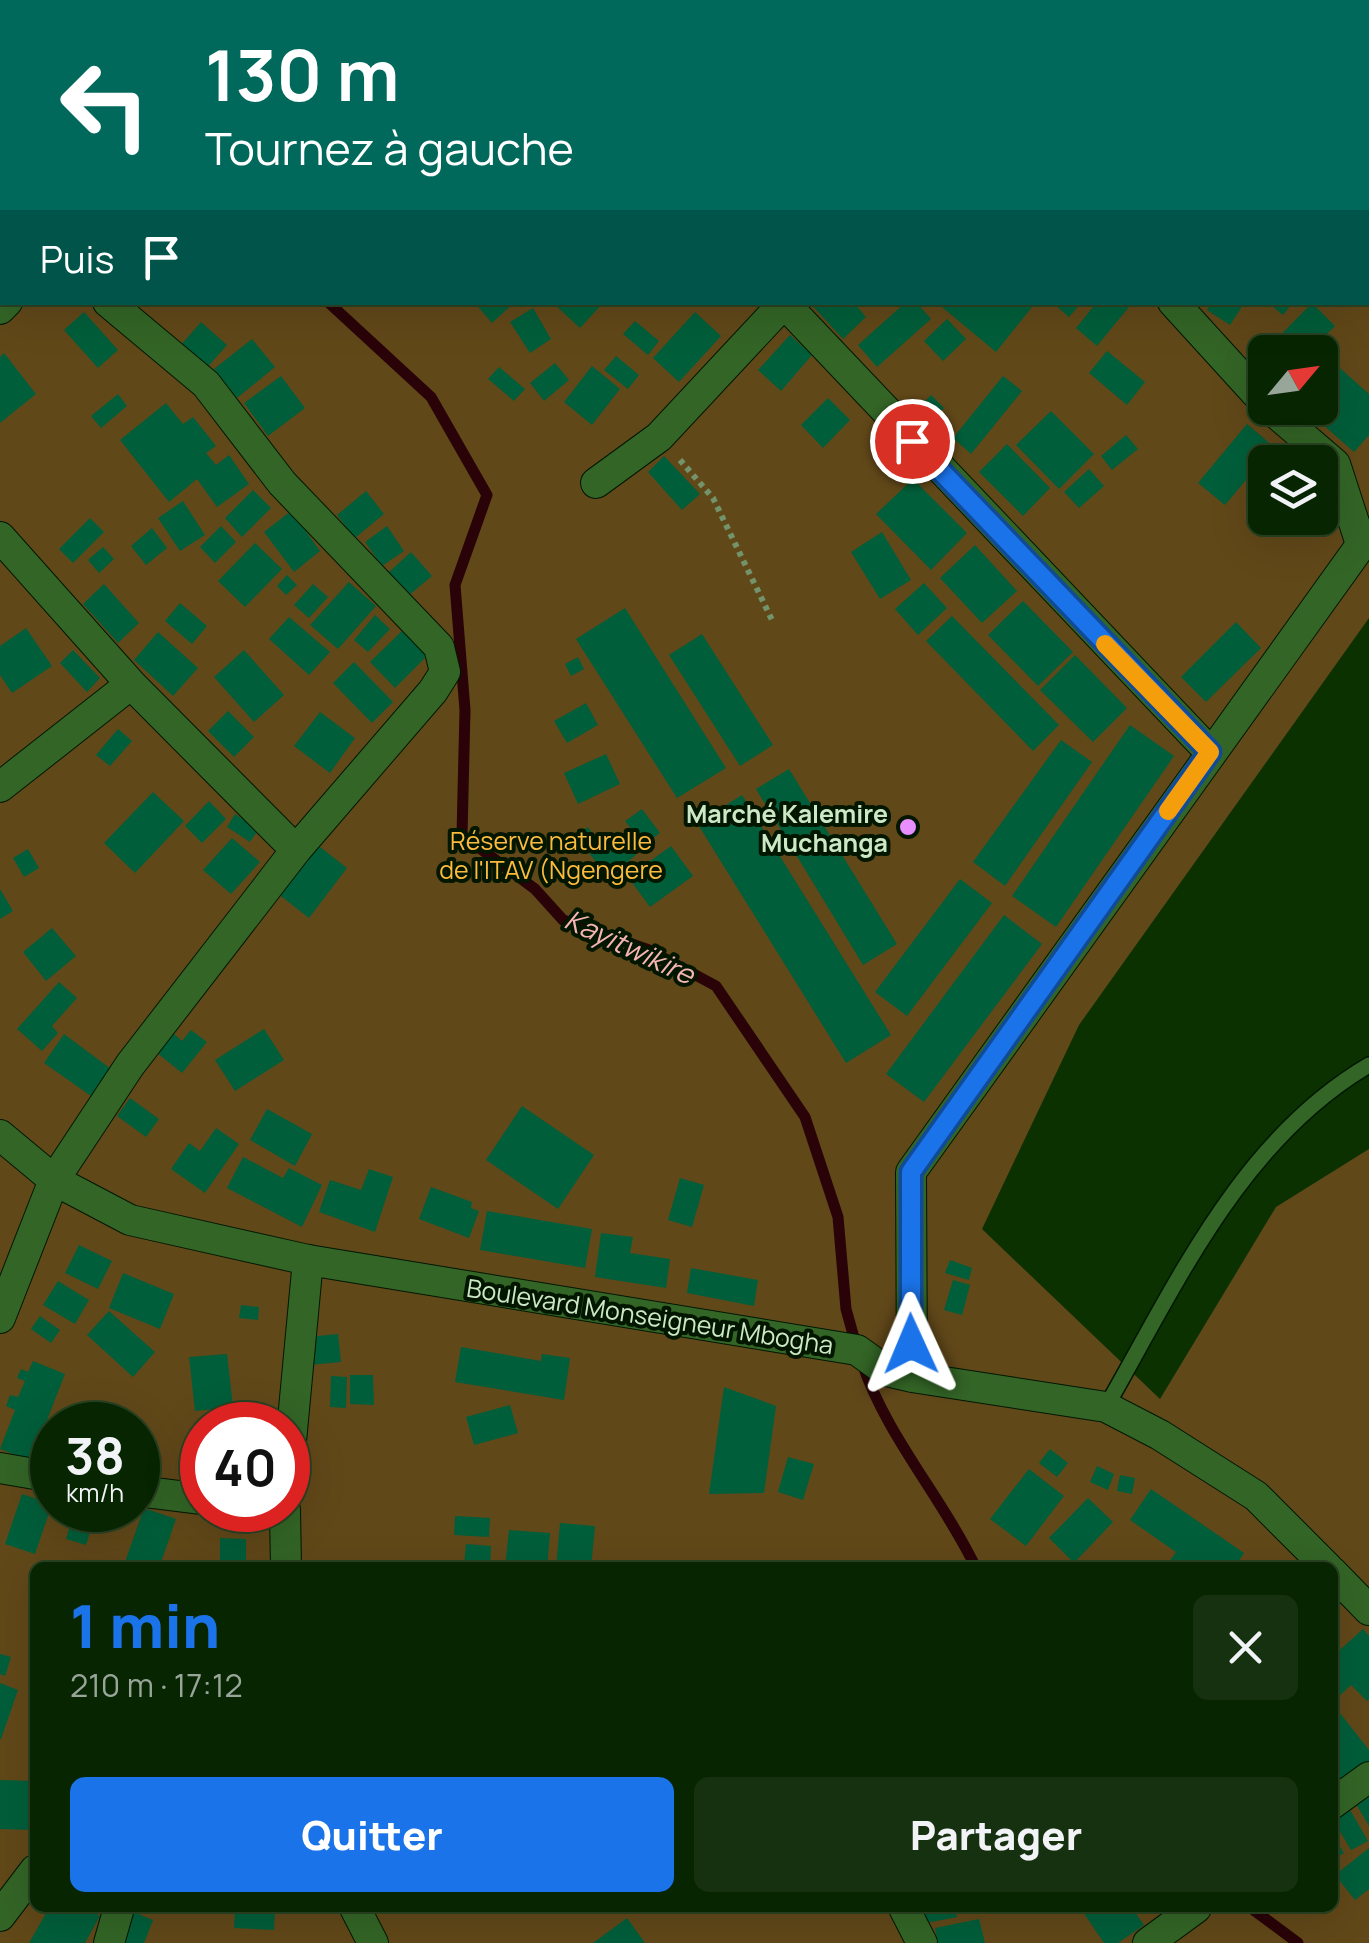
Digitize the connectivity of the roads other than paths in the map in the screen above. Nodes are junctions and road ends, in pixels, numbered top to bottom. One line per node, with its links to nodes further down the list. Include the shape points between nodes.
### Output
1 (112, 305): 13 (street, via 206,384 282,482 439,647 445,672 433,690)
2 (782, 305): 7 (street, via 659,437)
3 (786, 305): 11 (street)
4 (1180, 306): 5 (street)
5 (1248, 382)
6 (1291, 425): 9 (street, via 1335,464)
7 (596, 484)
8 (0, 537): 10 (street)
9 (1365, 539): 11 (street)
10 (131, 684): 12 (street); 13 (street)
11 (1210, 752): 19 (street, via 911,1172)
12 (0, 787)
13 (296, 850): 16 (street, via 130,1065)
14 (1369, 1065): 21 (lane, via 1280,1135 1234,1192)
15 (0, 1135): 16 (street, Boulevard Monseigneur Mbogha)
16 (54, 1180): 17 (street, Boulevard Monseigneur Mbogha, via 130,1220); 18 (street)
17 (308, 1260): 19 (street, Boulevard Monseigneur Mbogha, via 857,1350); 20 (street)
18 (0, 1318)
19 (899, 1374): 21 (street, Boulevard Monseigneur Mbogha)
20 (295, 1402)
21 (1106, 1407): 26 (street, Boulevard Monseigneur Mbogha, via 1256,1496)
22 (0, 1468): 23 (street)
23 (30, 1473)
24 (285, 1532): 25 (street)
25 (286, 1562)
26 (1322, 1562)
27 (1338, 1578): 28 (street, Boulevard Monseigneur Mbogha)
28 (1369, 1610)
29 (1369, 1778): 30 (street)
30 (1338, 1800)
31 (30, 1877): 36 (street)
32 (118, 1912): 37 (street)
33 (357, 1912): 38 (street)
34 (906, 1912): 39 (street)
35 (1191, 1912): 40 (street)
36 (0, 1916)
37 (109, 1943)
38 (373, 1943)
39 (922, 1943)
40 (1148, 1943)

